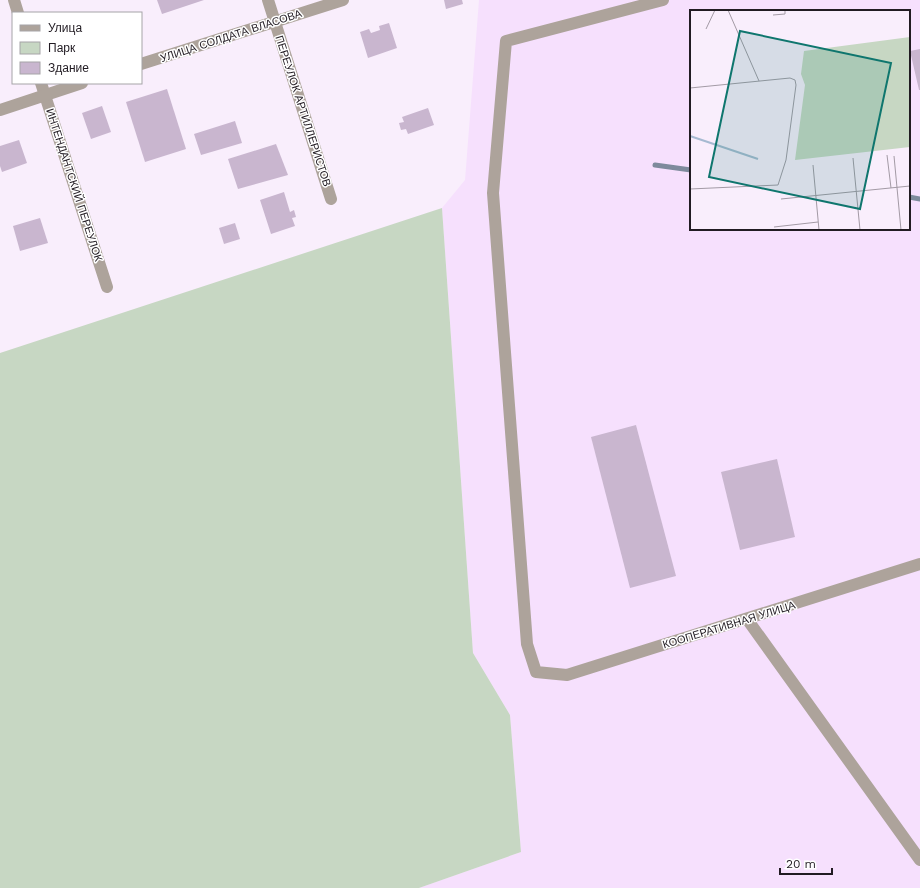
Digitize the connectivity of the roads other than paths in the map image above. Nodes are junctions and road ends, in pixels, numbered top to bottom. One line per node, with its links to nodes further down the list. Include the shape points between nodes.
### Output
1 (14, 0): 5 (street)
2 (268, 0): 6 (street, ПЕРЕУЛОК АРТИЛЛЕРИСТОВ)
3 (343, 0): 6 (street, УЛИЦА СОЛДАТА ВЛАСОВА)
4 (663, 0): 15 (street, КООПЕРАТИВНАЯ УЛИЦА, via 506,41 493,193 527,644 536,672 567,676)
5 (18, 12)
6 (275, 21): 7 (street, УЛИЦА СОЛДАТА ВЛАСОВА); 12 (street, ПЕРЕУЛОК АРТИЛЛЕРИСТОВ)
7 (142, 64)
8 (41, 84): 10 (street, ИНТЕНДАНТСКИЙ ПЕРЕУЛОК)
9 (79, 84): 10 (street)
10 (45, 95): 11 (street); 13 (street, ИНТЕНДАНТСКИЙ ПЕРЕУЛОК)
11 (0, 110)
12 (331, 199)
13 (107, 287)
14 (920, 564): 15 (street, КООПЕРАТИВНАЯ УЛИЦА)
15 (747, 619): 16 (street)
16 (920, 860)

